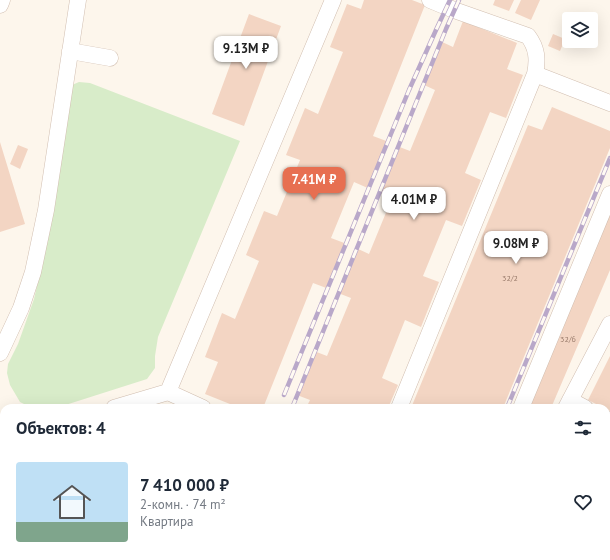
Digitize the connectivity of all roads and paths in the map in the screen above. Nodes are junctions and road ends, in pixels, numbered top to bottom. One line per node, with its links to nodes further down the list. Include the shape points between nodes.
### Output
1 (2, 0): 5 (lane)
2 (78, 0): 6 (lane)
3 (430, 0): 8 (lane, via 528,36 534,44 537,57)
4 (331, 1): 13 (lane)
5 (0, 5)
6 (70, 51): 7 (lane); 12 (lane, via 46,210 33,272 21,308)
7 (110, 58)
8 (535, 74): 9 (lane); 16 (lane)
9 (610, 103)
10 (610, 194): 17 (lane)
11 (610, 324): 18 (lane)
12 (0, 353)
13 (168, 392): 14 (lane); 15 (lane)
14 (128, 404)
15 (194, 404)
16 (401, 404)
17 (523, 404)
18 (568, 404)

